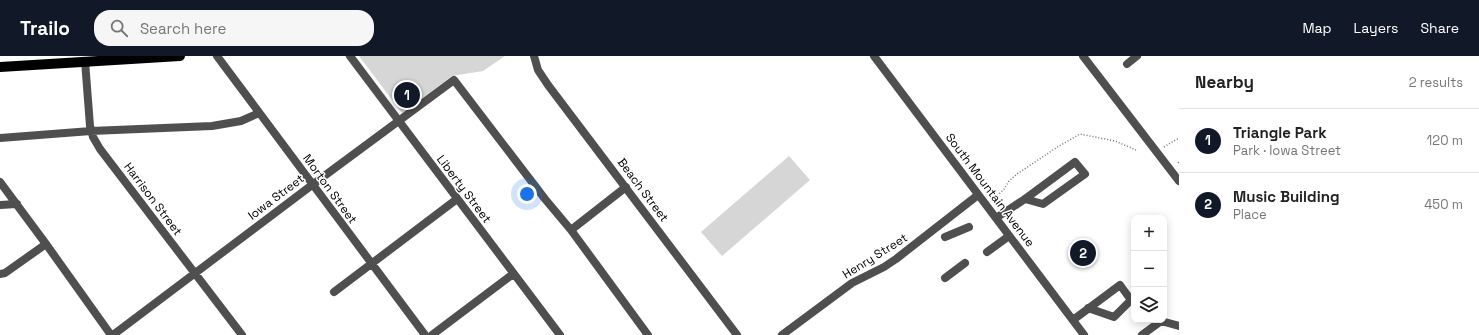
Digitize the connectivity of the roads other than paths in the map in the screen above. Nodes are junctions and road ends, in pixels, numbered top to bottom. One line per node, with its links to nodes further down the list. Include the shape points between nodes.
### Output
1 (180, 56): 8 (main road)
2 (217, 56): 11 (street, Morton Street)
3 (350, 56): 12 (street, Liberty Street)
4 (534, 56): 18 (street, Beach Street, via 538,70 548,85)
5 (1083, 56): 16 (street)
6 (1137, 56): 9 (street)
7 (876, 57): 19 (street, South Mountain Avenue)
8 (85, 62): 10 (main road); 13 (street, Harrison Street)
9 (1127, 64)
10 (0, 67)
11 (259, 113): 13 (street, via 241,121 212,126); 17 (street, Morton Street)
12 (398, 121): 17 (street, Iowa Street); 20 (street, Liberty Street); 26 (street, Iowa Street, via 454,80)
13 (91, 131): 14 (street); 33 (street, Harrison Street, via 100,149)
14 (0, 138)
15 (0, 182): 23 (street)
16 (1179, 182)
17 (312, 185): 32 (street, Morton Street); 33 (street, Iowa Street)
18 (626, 187): 26 (street); 47 (street, Beach Street)
19 (978, 195): 24 (street, South Mountain Avenue); 48 (street, Henry Street, via 896,259 852,283)
20 (457, 199): 32 (street); 35 (street, Liberty Street)
21 (1025, 199): 21 (street, via 1043,204 1085,174 1075,162); 24 (street)
22 (0, 204): 23 (street)
23 (17, 204): 29 (street)
24 (996, 218): 27 (street, South Mountain Avenue)
25 (969, 227): 28 (street)
26 (571, 230): 46 (street)
27 (1009, 236): 30 (street); 39 (street, South Mountain Avenue)
28 (945, 237)
29 (46, 244): 34 (street); 41 (street)
30 (987, 252)
31 (965, 263): 36 (street)
32 (371, 265): 37 (street); 43 (street, Morton Street)
33 (194, 273): 41 (street, Iowa Street); 42 (street, Harrison Street)
34 (0, 274)
35 (513, 274): 44 (street); 45 (street, Liberty Street)
36 (945, 278)
37 (334, 292)
38 (1088, 308): 38 (street, via 1114,317 1131,300 1120,285); 39 (street)
39 (1073, 320): 49 (street, South Mountain Avenue)
40 (1179, 326): 50 (street, via 1161,321)
41 (112, 335)
42 (242, 335)
43 (425, 335)
44 (432, 335)
45 (560, 335)
46 (648, 335)
47 (737, 335)
48 (782, 335)
49 (1083, 335)
50 (1142, 335)

